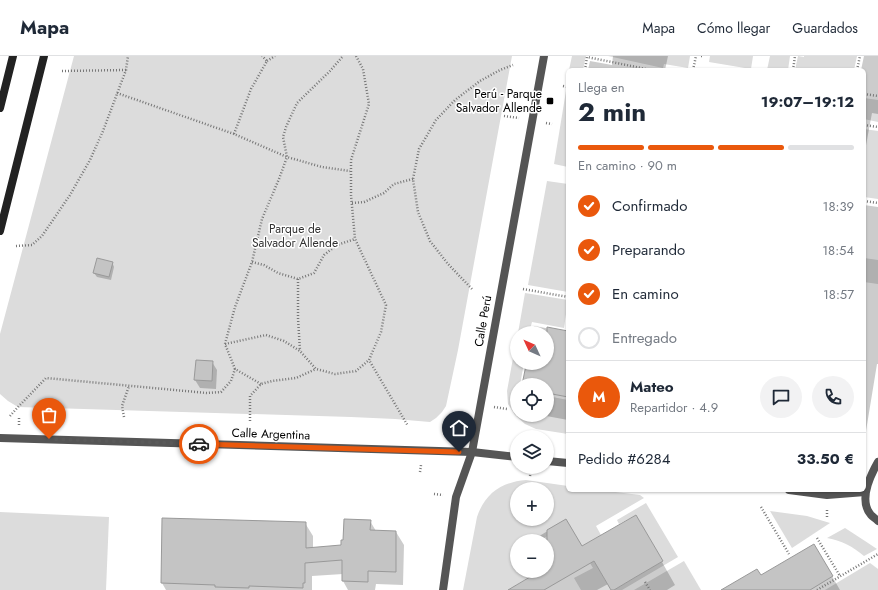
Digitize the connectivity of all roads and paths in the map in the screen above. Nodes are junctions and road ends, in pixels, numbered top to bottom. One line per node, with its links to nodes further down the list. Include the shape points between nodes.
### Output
1 (13, 56): 26 (main road)
2 (44, 56): 36 (main road)
3 (128, 56): 19 (path)
4 (262, 56): 12 (path)
5 (275, 56): 12 (path)
6 (343, 56): 30 (path, via 297,103 283,137)
7 (356, 56): 34 (path, via 363,69 369,104 351,160)
8 (544, 56): 56 (street, Calle Perú)
9 (696, 56): 16 (path)
10 (795, 56): 17 (path)
11 (860, 56): 18 (path)
12 (267, 61): 29 (path, via 251,89)
13 (513, 65): 32 (path, via 480,81 454,100 436,120 419,149)
14 (585, 68): 15 (path, via 588,57)
15 (641, 68)
16 (693, 68)
17 (792, 68)
18 (857, 68)
19 (126, 70): 20 (path); 23 (path)
20 (62, 71)
21 (563, 86): 22 (path)
22 (566, 87)
23 (117, 93): 29 (path); 38 (path, via 90,160 70,195 42,236 32,245)
24 (866, 94): 25 (path)
25 (878, 96)
26 (0, 108)
27 (866, 125): 28 (path)
28 (878, 127)
29 (234, 134): 30 (path)
30 (287, 157): 31 (path, via 322,167); 39 (path, via 262,219)
31 (350, 171)
32 (413, 179): 34 (path, via 394,184 384,193 364,202); 41 (path, via 418,212 430,240)
33 (866, 202): 35 (path)
34 (352, 203): 37 (path)
35 (878, 203)
36 (0, 231)
37 (355, 239): 40 (path, via 337,245 324,255 314,273); 46 (path, via 386,305 381,332)
38 (16, 246)
39 (252, 262): 40 (path); 44 (path, via 235,307)
40 (298, 279): 45 (path)
41 (472, 289)
42 (523, 289): 43 (path)
43 (566, 297)
44 (225, 344): 45 (path, via 266,335 284,341); 47 (path)
45 (300, 351): 48 (path)
46 (369, 360): 48 (path, via 356,371 336,374); 54 (path)
47 (235, 369): 49 (path); 50 (path, via 231,381 221,392)
48 (316, 369): 49 (path, via 296,378)
49 (262, 384): 53 (path, via 250,396)
50 (129, 386): 51 (path, via 46,378); 52 (path, via 122,406)
51 (10, 416)
52 (124, 417)
53 (250, 421)
54 (408, 426)
55 (0, 438): 56 (street, Calle Argentina)
56 (472, 452): 57 (street, Calle Argentina); 71 (street, Calle Perú, via 456,497)
57 (510, 456)
58 (554, 462): 60 (street)
59 (878, 462): 61 (street)
60 (566, 463)
61 (866, 489)
62 (805, 492): 63 (street, via 827,495)
63 (865, 492): 65 (street, via 870,514)
64 (761, 507): 67 (path)
65 (878, 521)
66 (817, 538): 69 (path)
67 (789, 554)
68 (878, 554): 69 (path)
69 (840, 576): 73 (path)
70 (645, 582): 72 (path)
71 (443, 590)
72 (650, 590)
73 (817, 590)

